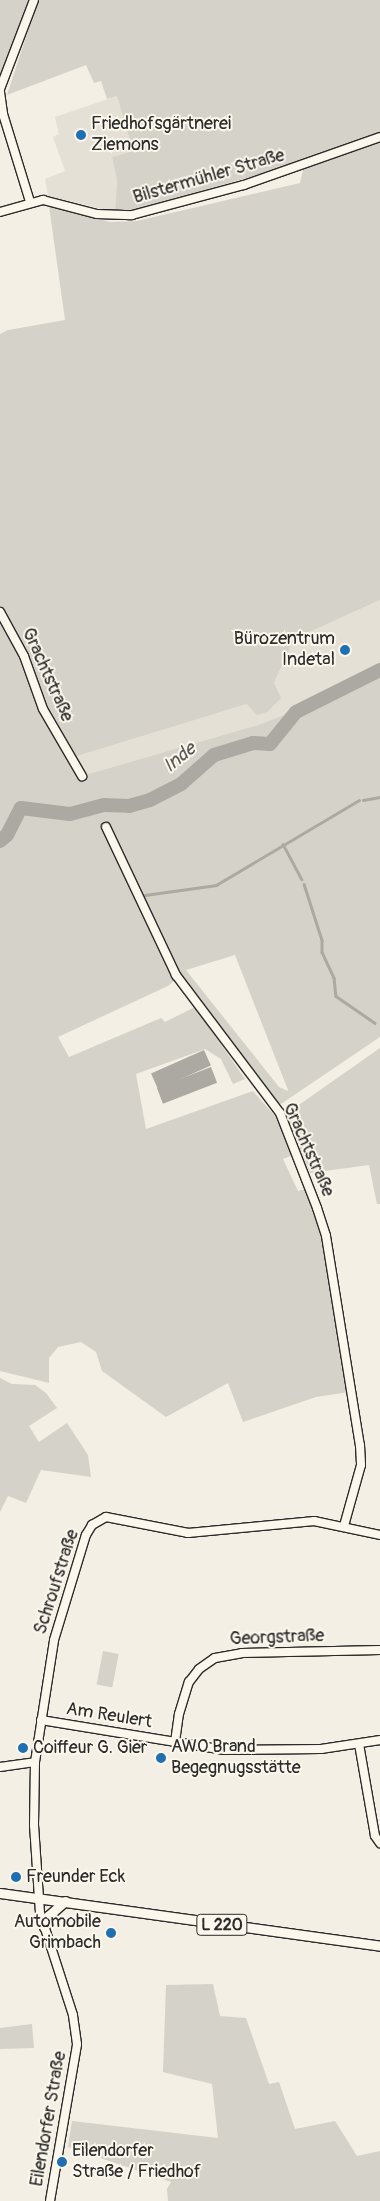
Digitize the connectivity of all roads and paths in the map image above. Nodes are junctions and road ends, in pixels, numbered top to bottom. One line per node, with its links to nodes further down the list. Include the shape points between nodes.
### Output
1 (34, 0): 2 (street)
2 (0, 90): 4 (street, via 3,114)
3 (380, 137): 4 (street, Bilstermühler Straße, via 244,185 132,215 97,214 43,200)
4 (30, 202): 5 (street)
5 (0, 212)
6 (0, 612): 7 (street, Grachtstraße, via 24,656 43,709)
7 (82, 776)
8 (106, 827): 9 (street, Grachtstraße, via 176,975 280,1113 318,1208 326,1236 360,1445 361,1465)
9 (344, 1526): 10 (street, Schroufstraße); 12 (street, Schroufstraße, via 314,1521 285,1522 188,1533 119,1517 100,1518 86,1534 61,1613)
10 (380, 1535)
11 (380, 1650): 14 (street, Georgstraße, via 236,1653 215,1658 188,1682)
12 (41, 1720): 14 (street, Am Reulert); 16 (street, Schroufstraße)
13 (380, 1740): 15 (street, Am Reulert)
14 (175, 1742): 15 (street, Am Reulert, via 225,1750 278,1751)
15 (359, 1744): 18 (street, via 375,1836)
16 (35, 1762): 17 (street); 20 (street, Schroufstraße)
17 (0, 1767)
18 (380, 1844)
19 (0, 1893): 20 (main road, L 220)
20 (38, 1898): 21 (main road, L 220); 22 (street, Eilendorfer Straße)
21 (65, 1901): 22 (main road, via 48,1916); 23 (main road, L 220)
22 (44, 1927): 24 (street, Eilendorfer Straße, via 73,2015 77,2044)
23 (380, 1946)
24 (50, 2201)

